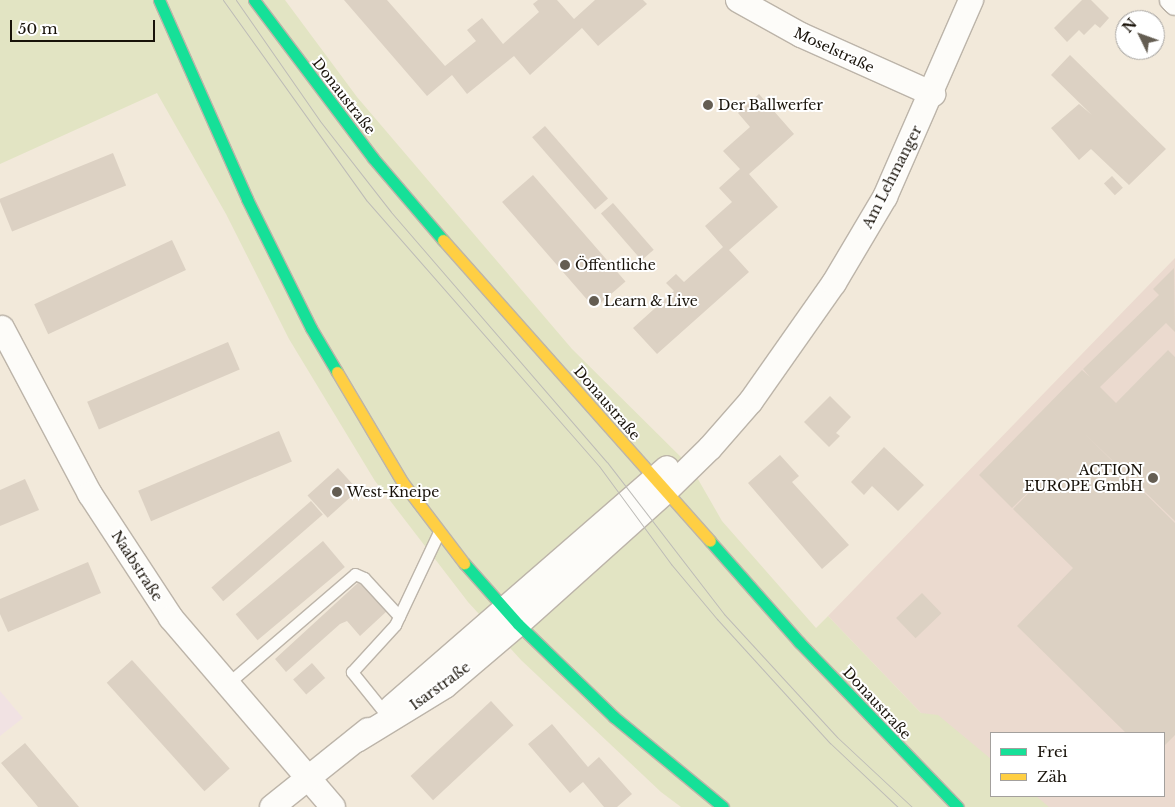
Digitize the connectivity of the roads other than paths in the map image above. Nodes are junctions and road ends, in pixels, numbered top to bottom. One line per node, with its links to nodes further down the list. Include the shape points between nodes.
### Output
1 (159, 0): 10 (main road, via 248,199 311,328 403,482)
2 (254, 0): 9 (main road, Donaustraße, via 373,158)
3 (738, 0): 7 (street, Moselstraße, via 809,39)
4 (971, 0): 7 (street, Am Lehmanger)
5 (1172, 0): 6 (street)
6 (1175, 3)
7 (933, 94): 9 (street, Am Lehmanger, via 880,206 834,283 751,401 710,448)
8 (2, 328): 13 (street, Naabstraße, via 90,494 171,618)
9 (660, 486): 12 (street, Am Lehmanger); 20 (main road, Donaustraße, via 846,693)
10 (438, 532): 11 (lane); 12 (main road)
11 (399, 616): 13 (lane, via 364,578 355,574); 14 (lane, via 352,672)
12 (511, 617): 14 (street, Isarstraße); 15 (street, Isarstraße, via 445,686); 19 (main road, via 614,717)
13 (226, 685): 16 (street, Naabstraße)
14 (385, 714): 15 (street, Isarstraße)
15 (357, 740): 16 (street, Isarstraße)
16 (308, 779): 17 (street, Isarstraße); 18 (street, Naabstraße)
17 (272, 807)
18 (333, 807)
19 (723, 807)
20 (958, 807)

